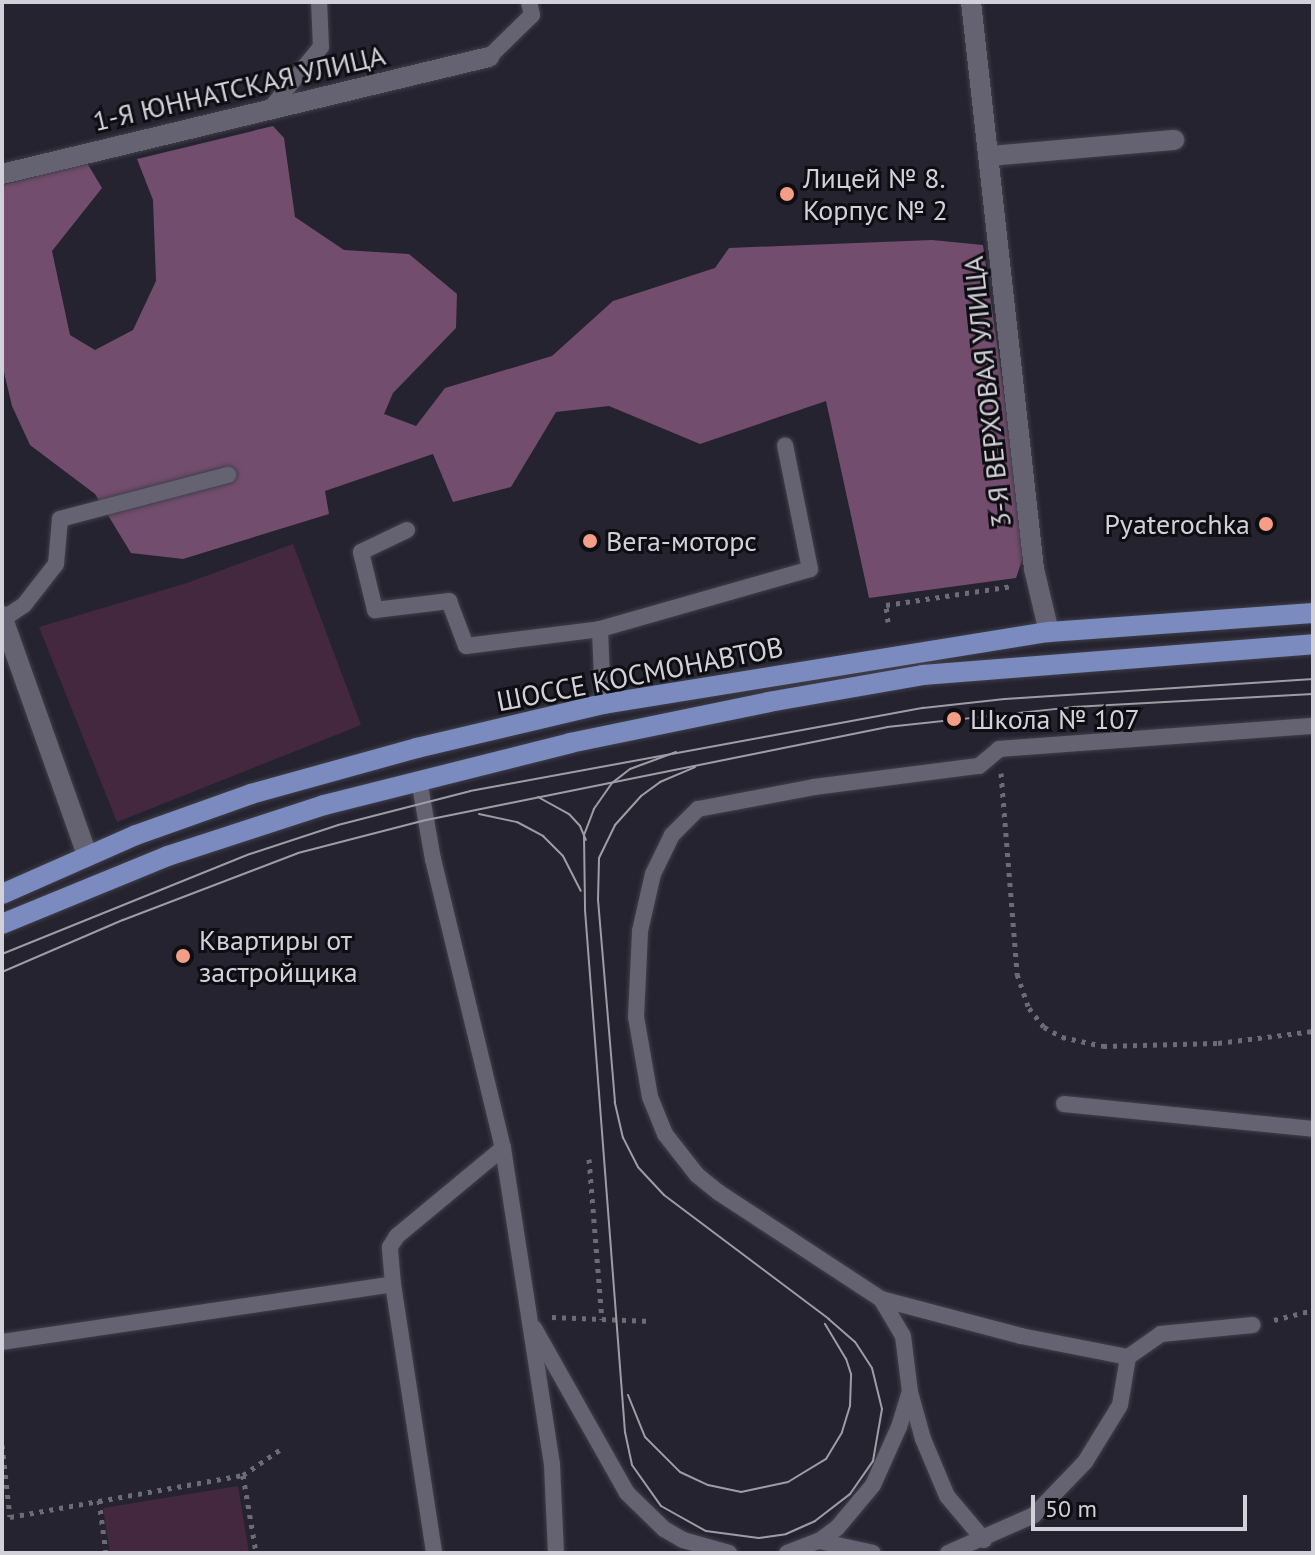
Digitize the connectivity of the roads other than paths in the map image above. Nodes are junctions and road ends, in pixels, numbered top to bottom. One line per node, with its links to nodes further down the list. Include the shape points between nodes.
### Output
1 (319, 2): 5 (lane, via 321,47)
2 (529, 2): 4 (lane, via 532,15)
3 (971, 2): 7 (street, 3-Я ВЕРХОВАЯ УЛИЦА)
4 (489, 57): 5 (street, 1-Я ЮННАТСКАЯ УЛИЦА)
5 (270, 109): 8 (street, 1-Я ЮННАТСКАЯ УЛИЦА)
6 (1174, 140): 7 (street)
7 (990, 156): 15 (street, 3-Я ВЕРХОВАЯ УЛИЦА, via 1034,569)
8 (2, 174)
9 (785, 445): 14 (lane, via 810,569)
10 (228, 475): 13 (lane, via 60,519 56,564 24,605)
11 (407, 530): 14 (lane, via 361,552 375,610 449,601 466,646)
12 (1313, 613): 15 (main road, ШОССЕ КОСМОНАВТОВ)
13 (2, 618): 20 (street)
14 (600, 629): 17 (lane)
15 (1049, 632): 17 (main road, ШОССЕ КОСМОНАВТОВ)
16 (1313, 644): 19 (main road, ШОССЕ КОСМОНАВТОВ, via 1031,664 856,685)
17 (603, 704): 20 (main road, ШОССЕ КОСМОНАВТОВ, via 310,776 198,811)
18 (1313, 726): 27 (lane, via 999,749 979,766 814,787 698,809 672,835 646,898 636,1017 650,1097 665,1134 697,1175 718,1192)
19 (419, 780): 22 (main road, ШОССЕ КОСМОНАВТОВ, via 168,856); 25 (lane)
20 (87, 855): 21 (main road, ШОССЕ КОСМОНАВТОВ)
21 (2, 894)
22 (2, 924)
23 (1064, 1104): 24 (lane)
24 (1313, 1129)
25 (503, 1148): 26 (lane, via 397,1236 390,1247); 28 (lane)
26 (393, 1284): 30 (lane); 35 (lane)
27 (881, 1299): 31 (lane, via 1021,1336); 32 (lane, via 903,1336)
28 (527, 1316): 36 (lane, via 552,1465); 37 (lane, via 627,1493 674,1535)
29 (1253, 1325): 31 (lane, via 1161,1334)
30 (2, 1342)
31 (1128, 1357): 33 (lane, via 1120,1405 1085,1462 1034,1515)
32 (910, 1392): 33 (lane, via 947,1496); 34 (lane, via 873,1485)
33 (984, 1540): 40 (lane)
34 (819, 1541): 38 (lane); 39 (lane)
35 (434, 1553)
36 (556, 1553)
37 (729, 1553)
38 (787, 1553)
39 (873, 1553)
40 (948, 1553)

